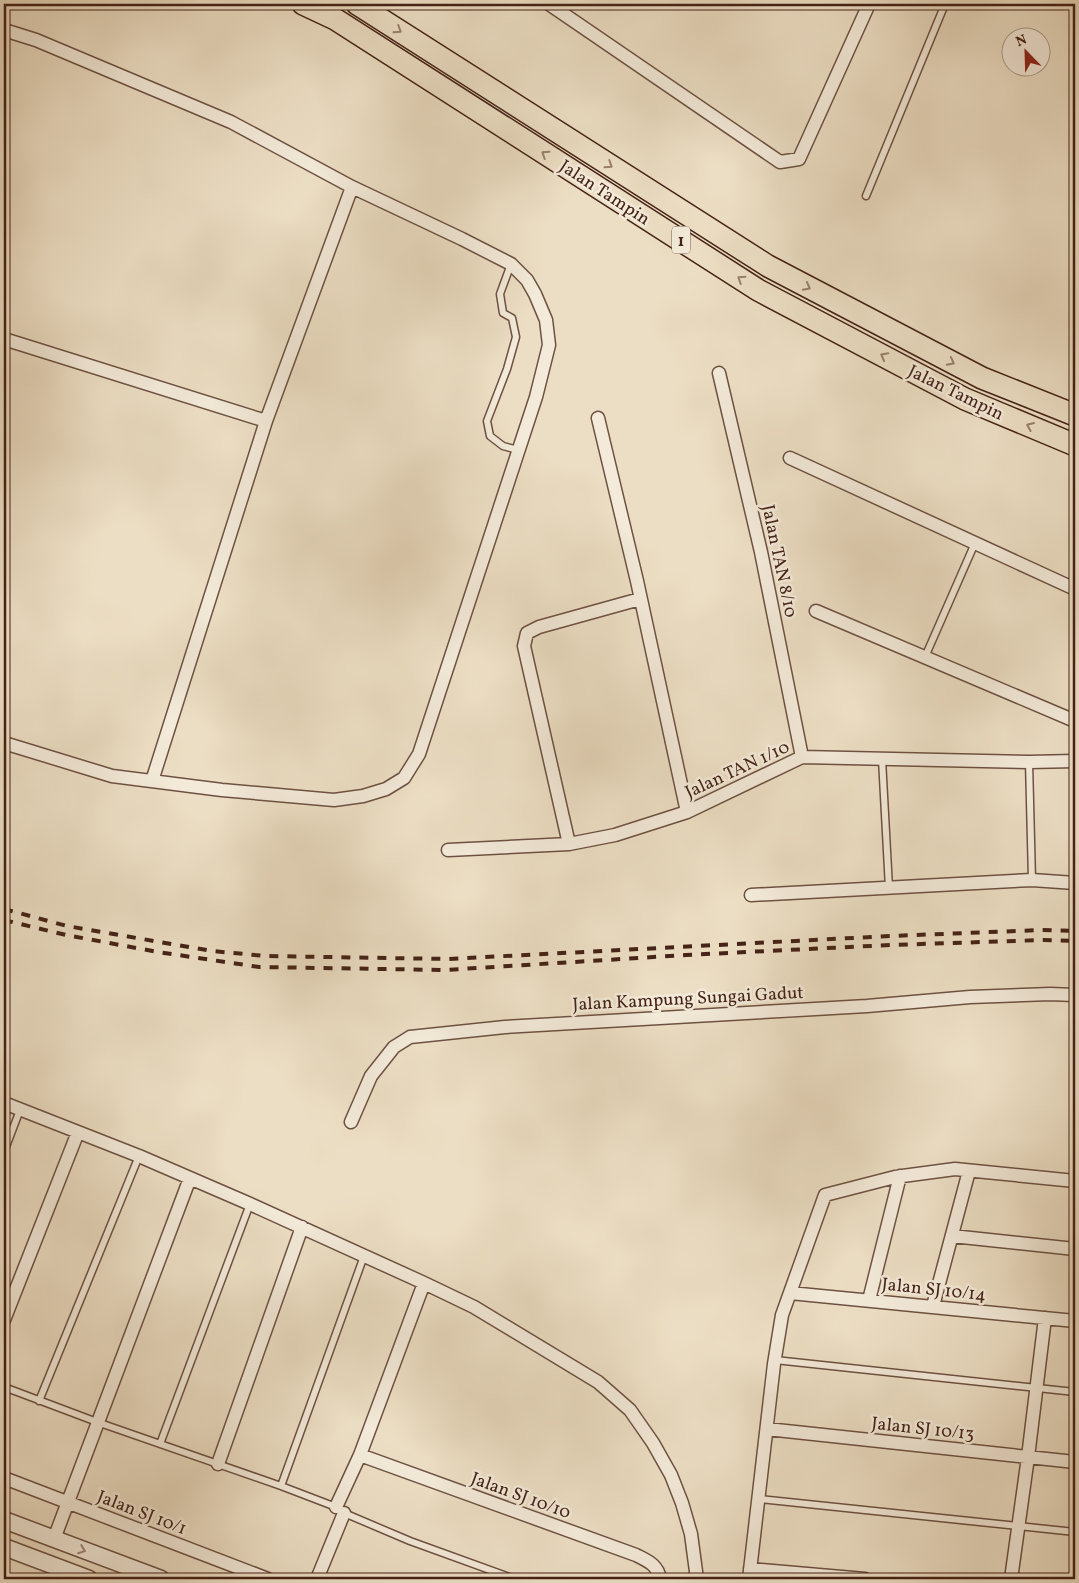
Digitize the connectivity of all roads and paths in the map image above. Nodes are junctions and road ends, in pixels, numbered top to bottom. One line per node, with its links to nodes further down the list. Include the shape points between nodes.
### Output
1 (303, 4): 15 (highway, Jalan Tampin / 1, one-way to 1, via 964,399 758,290 335,20)
2 (357, 4): 12 (highway, Jalan Tampin / 1, one-way to 12, via 768,266 982,378)
3 (549, 4): 5 (street, via 780,162 799,158)
4 (945, 4): 8 (lane)
5 (864, 6)
6 (4, 30): 7 (street, via 36,40 231,122)
7 (352, 187): 9 (street); 14 (street)
8 (866, 196)
9 (511, 264): 16 (street, via 536,294 546,320 549,345); 16 (lane, via 500,294 503,313 512,318 516,337 487,421 490,436 503,446)
10 (4, 340): 14 (street)
11 (719, 373): 25 (street, Jalan TAN 8/10, via 761,552)
12 (1075, 415)
13 (598, 418): 20 (street)
14 (266, 421): 29 (street)
15 (1075, 445)
16 (518, 450): 29 (street, via 419,754 404,778 386,789 364,796 334,800)
17 (790, 458): 18 (street)
18 (975, 543): 19 (street); 22 (lane)
19 (1075, 589)
20 (640, 599): 30 (street); 31 (street, via 539,626 527,633 524,646)
21 (816, 611): 22 (street)
22 (925, 658): 23 (street)
23 (1075, 721)
24 (4, 743): 29 (street, via 112,776)
25 (802, 757): 26 (street, Jalan TAN 1/10); 30 (street, Jalan TAN 1/10)
26 (882, 759): 28 (street, Jalan TAN 1/10); 35 (lane)
27 (1075, 761): 28 (street, Jalan TAN 1/10)
28 (1029, 762): 33 (lane)
29 (152, 781)
30 (688, 812): 31 (street, Jalan TAN 1/10, via 616,835)
31 (569, 844): 32 (street, Jalan TAN 1/10)
32 (448, 850)
33 (1032, 880): 34 (street); 35 (street)
34 (1075, 883)
35 (889, 888): 36 (street)
36 (751, 895)
37 (1075, 995): 40 (street, Jalan Kampung Sungai Gadut, via 970,997 505,1027 410,1037 394,1047 371,1076)
38 (4, 1103): 39 (street)
39 (20, 1110): 41 (street); 42 (lane)
40 (351, 1122)
41 (78, 1132): 43 (street); 58 (street)
42 (4, 1152)
43 (139, 1156): 46 (street); 64 (lane)
44 (968, 1170): 45 (street); 47 (street); 50 (street)
45 (900, 1176): 54 (street, via 825,1195); 55 (street)
46 (190, 1178): 48 (street); 65 (street)
47 (1075, 1181)
48 (250, 1204): 49 (street); 67 (lane)
49 (302, 1227): 52 (street); 71 (street)
50 (952, 1236): 51 (street); 56 (street)
51 (1075, 1249)
52 (364, 1256): 53 (street); 73 (lane)
53 (424, 1283): 68 (street); 89 (street, via 474,1307 555,1355 598,1382 630,1410 671,1475 691,1534)
54 (790, 1293): 55 (street, Jalan SJ 10/14); 60 (street, via 782,1315)
55 (869, 1300): 56 (street, Jalan SJ 10/14)
56 (933, 1306): 57 (street, Jalan SJ 10/14)
57 (1045, 1318): 59 (street, Jalan SJ 10/14); 62 (street)
58 (4, 1320)
59 (1075, 1321)
60 (775, 1360): 62 (lane); 66 (street)
61 (4, 1387): 64 (lane)
62 (1036, 1388): 63 (lane); 69 (street)
63 (1075, 1392)
64 (39, 1401): 65 (lane)
65 (97, 1422): 67 (lane); 75 (street)
66 (767, 1429): 69 (street, Jalan SJ 10/13); 74 (street)
67 (160, 1444): 71 (lane)
68 (360, 1455): 76 (street); 88 (street, Jalan SJ 10/10, via 636,1555 652,1563)
69 (1028, 1457): 70 (street, Jalan SJ 10/13); 78 (street)
70 (1075, 1462)
71 (218, 1464): 73 (lane)
72 (4, 1478): 75 (street, Jalan SJ 10/1)
73 (281, 1486): 76 (lane)
74 (759, 1499): 78 (lane); 82 (street)
75 (67, 1502): 80 (street); 85 (street, Jalan SJ 10/1)
76 (340, 1510): 86 (street); 87 (lane, via 410,1541)
77 (4, 1520): 80 (street)
78 (1019, 1526): 79 (lane); 91 (street)
79 (1075, 1532)
80 (54, 1539): 84 (street, one-way to 84)
81 (4, 1547): 83 (street)
82 (750, 1574): 90 (street)
83 (89, 1579)
84 (161, 1579)
85 (268, 1579)
86 (317, 1579)
87 (515, 1579)
88 (660, 1579)
89 (697, 1579)
90 (865, 1579)
91 (1011, 1579)

